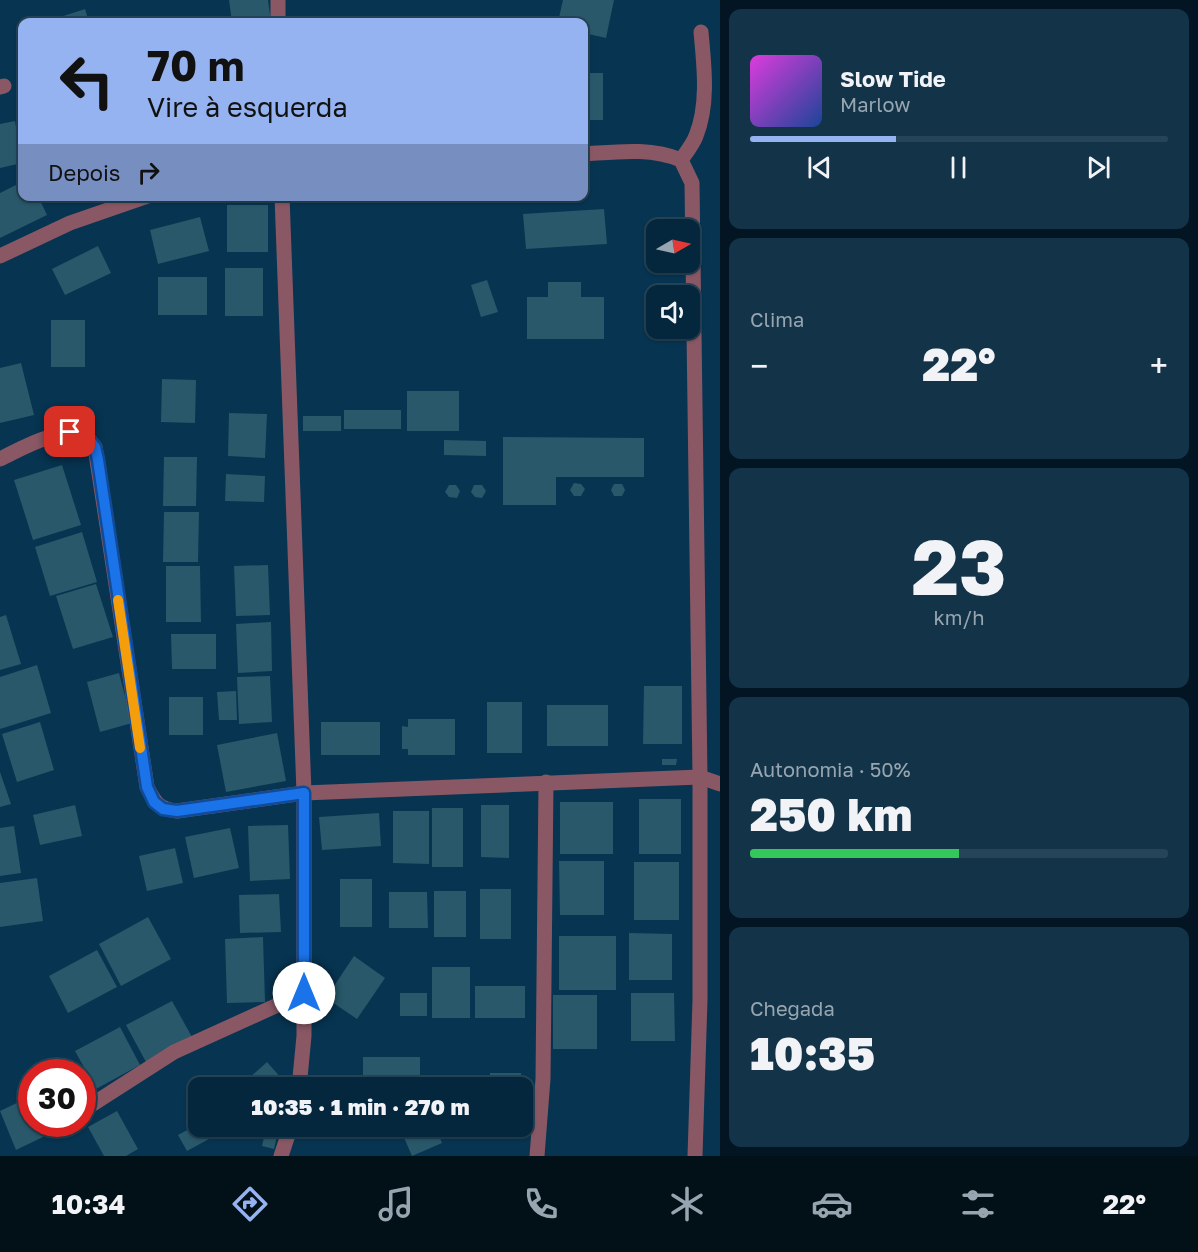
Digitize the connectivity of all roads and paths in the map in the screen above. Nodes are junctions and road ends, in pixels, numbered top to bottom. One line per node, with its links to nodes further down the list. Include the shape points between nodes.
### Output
1 (278, 0): 2 (street)
2 (278, 18)
3 (701, 32): 5 (street, via 705,81 702,109 696,136)
4 (588, 154): 5 (street, via 664,153)
5 (681, 160): 10 (street, via 692,183 693,209)
6 (134, 201): 8 (street, via 70,223)
7 (282, 201): 13 (street)
8 (0, 256)
9 (0, 459): 13 (street, via 41,438 70,432 86,436 95,447 136,724 147,787 154,802 163,809 177,811)
10 (700, 777): 11 (street); 12 (street); 20 (street)
11 (546, 782): 13 (street); 19 (street, via 543,1079)
12 (720, 784)
13 (304, 793): 14 (street)
14 (304, 993): 15 (street); 16 (street, via 174,1052)
15 (299, 1077)
16 (96, 1102)
17 (287, 1137): 18 (street)
18 (281, 1156)
19 (537, 1156)
20 (695, 1156)

